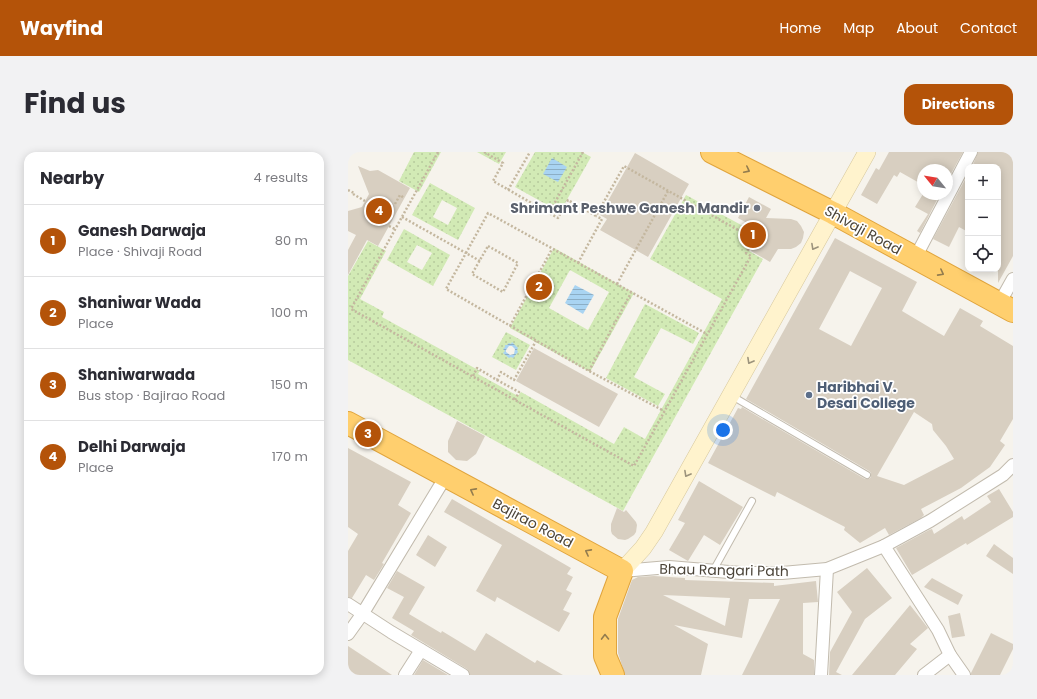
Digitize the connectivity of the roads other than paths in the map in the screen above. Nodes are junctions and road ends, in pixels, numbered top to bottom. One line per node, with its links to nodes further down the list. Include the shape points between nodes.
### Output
1 (712, 152): 4 (highway, Shivaji Road, one-way to 4)
2 (867, 152): 4 (street)
3 (971, 152): 5 (street)
4 (833, 213): 5 (highway, Shivaji Road); 8 (street, one-way to 8)
5 (915, 258): 7 (highway, Shivaji Road, one-way to 7)
6 (1013, 279): 7 (street)
7 (1006, 308)
8 (731, 395): 11 (lane); 16 (street, one-way to 16, via 654,532)
9 (348, 424): 12 (highway, Bajirao Road)
10 (1013, 465): 14 (street, Bhau Rangari Path, via 1003,475 930,521)
11 (867, 475)
12 (446, 476): 16 (highway, Bajirao Road, one-way to 12); 19 (street)
13 (752, 501): 17 (lane)
14 (884, 546): 15 (street, Bhau Rangari Path); 22 (street, via 938,630)
15 (827, 569): 17 (street, Bhau Rangari Path, via 782,573); 26 (street)
16 (622, 571): 17 (street, Bhau Rangari Path, via 670,567); 25 (highway, one-way to 16, via 605,656 605,617)
17 (713, 571)
18 (348, 604): 19 (street)
19 (363, 613): 20 (street); 21 (street)
20 (348, 634)
21 (421, 650): 23 (street); 24 (street)
22 (950, 655): 27 (street); 28 (street)
23 (405, 675)
24 (463, 675)
25 (613, 675)
26 (821, 675)
27 (924, 675)
28 (964, 675)

